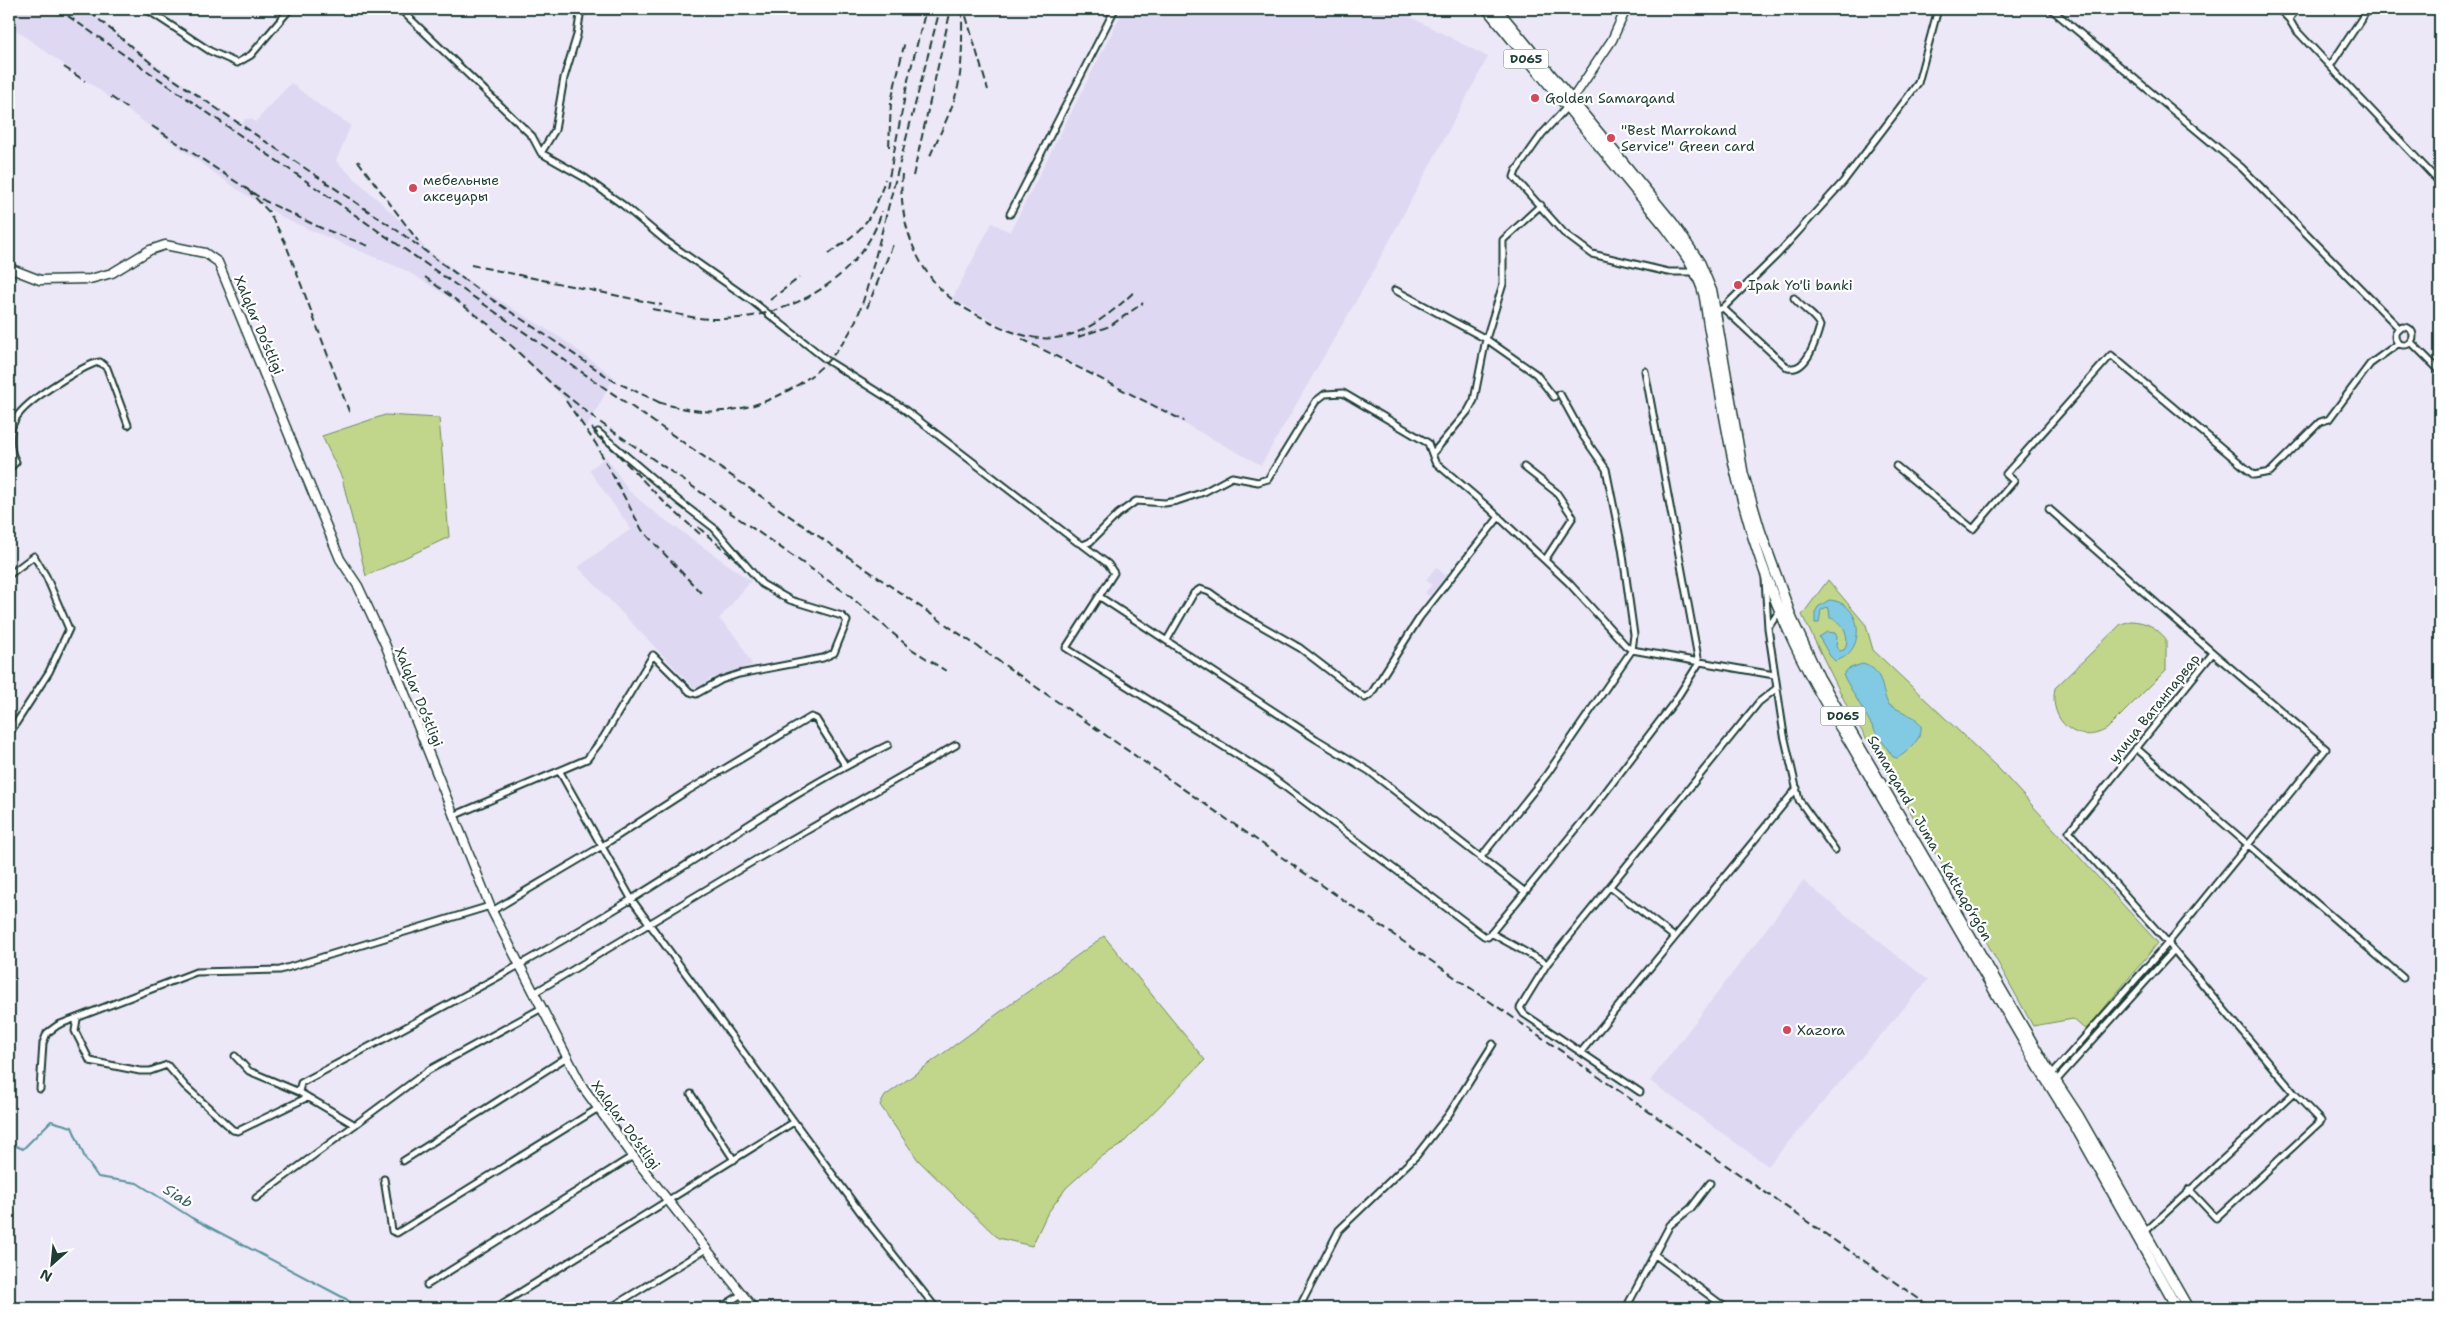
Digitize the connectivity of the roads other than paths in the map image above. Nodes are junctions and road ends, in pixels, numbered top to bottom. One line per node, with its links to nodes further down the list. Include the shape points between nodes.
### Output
1 (146, 9): 2 (street, via 210,51 237,63 251,55)
2 (290, 9)
3 (400, 9): 17 (street, via 532,136)
4 (581, 9): 17 (street, via 555,130)
5 (1115, 9): 20 (street)
6 (1487, 9): 16 (main road, D065)
7 (1498, 9): 16 (main road, D065)
8 (1626, 9): 16 (main road, via 1612,40)
9 (1938, 9): 25 (street, via 1918,83 1907,98 1843,182 1777,255)
10 (2051, 9): 26 (street, via 2242,168)
11 (2279, 9): 14 (street)
12 (2297, 9): 14 (street)
13 (2368, 9): 15 (street)
14 (2289, 19): 15 (street)
15 (2330, 66): 18 (street)
16 (1570, 104): 19 (street, via 1542,134 1514,174); 22 (main road, Samarqand - Juma - Kattaqo‘rg‘on / D065, via 1667,229); 25 (main road, Samarqand - Juma - Kattaqo‘rg‘on / D065, via 1684,237 1705,274)
17 (541, 153): 42 (street, via 623,205 666,241 752,301 828,361 900,406)
18 (2440, 183)
19 (1541, 205): 22 (street, via 1564,233 1592,254 1656,270); 27 (street, via 1502,240 1503,284)
20 (1010, 214)
21 (9, 268): 63 (main road, Xalqlar Do’stligi, via 40,280 90,279 112,273 150,250 165,245 205,253 218,262 340,559 358,586 385,644)
22 (1694, 272): 25 (main road, Samarqand - Juma - Kattaqo‘rg‘on / D065)
23 (1395, 290): 27 (street)
24 (1794, 298): 25 (street, via 1820,326 1807,358 1794,369 1788,368)
25 (1715, 311): 44 (main road, Samarqand - Juma - Kattaqo‘rg‘on / D065, via 1736,475); 47 (main road, Samarqand - Juma - Kattaqo‘rg‘on / D065, via 1744,474)
26 (2400, 329): 28 (street, via 2396,335); 29 (street, via 2405,327 2412,332)
27 (1486, 339): 33 (street, via 1536,374); 36 (street, via 1474,400 1468,412)
28 (2399, 342): 29 (street); 37 (street, via 2370,364 2329,419 2320,422 2270,472 2254,475 2111,355 2006,474 2014,482 1973,529)
29 (2410, 342): 31 (street)
30 (1644, 371): 53 (street)
31 (2440, 371)
32 (1560, 394): 51 (street, via 1606,469 1622,548 1634,635)
33 (1554, 397)
34 (128, 425): 39 (street, via 107,368 100,362 95,363 47,391 16,417 10,448 16,462)
35 (598, 432): 61 (street, via 714,528 762,584 790,600 842,616 847,621 834,653 808,662 739,674 696,694 652,655 587,759)
36 (1433, 453): 41 (street, via 1435,462); 42 (street, via 1428,443 1343,393 1325,394 1316,401 1268,479 1258,482 1232,478 1177,501 1136,501)
37 (1896, 466)
38 (1524, 467): 43 (street, via 1556,492 1573,517)
39 (9, 469)
40 (2049, 508): 52 (street)
41 (1499, 517): 43 (street); 50 (street, via 1420,617 1371,694 1365,698 1300,648 1200,589 1194,593)
42 (1083, 545): 46 (street, via 1108,564 1114,573)
43 (1545, 560): 51 (street)
44 (1764, 571): 48 (main road, Samarqand - Juma - Kattaqo‘rg‘on / D065); 49 (street)
45 (9, 576): 56 (street, via 34,556 69,629 49,672)
46 (1100, 597): 50 (street); 73 (street, via 1066,648 1269,775 1484,936)
47 (1786, 604): 48 (street); 87 (main road, Samarqand - Juma - Kattaqo‘rg‘on / D065, via 1820,677)
48 (1779, 612): 49 (street); 109 (main road, Samarqand - Juma - Kattaqo‘rg‘on / D065, via 1818,690 2075,1126)
49 (1768, 628): 54 (street)
50 (1167, 640): 67 (street, via 1369,771)
51 (1632, 650): 53 (street); 67 (street, via 1547,774)
52 (2213, 653): 59 (street, улица Ватанпарвар); 65 (street, улица Ватанпарвар, via 2326,750)
53 (1699, 663): 54 (street); 69 (street, via 1675,701 1609,787)
54 (1774, 675): 55 (street)
55 (1777, 688): 62 (street); 68 (street, via 1759,702)
56 (9, 734)
57 (888, 744): 60 (street)
58 (956, 745): 72 (street)
59 (2136, 748): 65 (street); 75 (street, улица Ватанпарвар, via 2069,832)
60 (845, 766): 64 (street, via 811,717); 70 (street)
61 (560, 772): 63 (street); 64 (street)
62 (1797, 788): 66 (street, via 1799,800); 74 (street)
63 (453, 816): 71 (main road, Xalqlar Do’stligi)
64 (602, 846): 70 (street); 71 (street)
65 (2249, 846): 75 (street, улица Ватанпарвар); 79 (street)
66 (1835, 850)
67 (1481, 857): 69 (street)
68 (1610, 887): 74 (street); 77 (street)
69 (1524, 891): 73 (street)
70 (632, 900): 72 (street); 78 (street)
71 (491, 909): 78 (main road, Xalqlar Do’stligi); 82 (street, via 280,970 196,972)
72 (649, 924): 80 (street); 95 (street)
73 (1491, 933): 77 (street)
74 (1673, 936): 84 (street)
75 (2168, 943): 76 (street, улица Ватанпарвар); 87 (street)
76 (2174, 950): 87 (street); 91 (street, улица Ватанпарвар)
77 (1548, 964): 84 (street, via 1520,1008 1524,1014)
78 (519, 966): 80 (main road, Xalqlar Do’stligi); 89 (street, via 301,1083)
79 (2403, 978)
80 (534, 993): 81 (main road, Xalqlar Do’stligi)
81 (542, 1008): 86 (main road, Xalqlar Do’stligi); 96 (street, via 429,1070)
82 (76, 1019): 88 (street, via 47,1033 43,1043); 93 (street, via 75,1031 90,1060 140,1071 167,1065 233,1130 238,1131)
83 (1493, 1044): 118 (street, via 1449,1114 1417,1155 1338,1230)
84 (1581, 1052): 90 (street)
85 (235, 1056): 89 (street, via 249,1071)
86 (567, 1057): 94 (main road, Xalqlar Do’stligi); 99 (street)
87 (2054, 1078): 105 (main road, Samarqand - Juma - Kattaqo‘rg‘on / D065)
88 (40, 1089)
89 (299, 1092): 93 (street)
90 (1640, 1092)
91 (2294, 1093): 102 (street); 102 (street, улица Ватанпарвар, via 2321,1121 2216,1218)
92 (691, 1094): 98 (street)
93 (308, 1097): 96 (street)
94 (597, 1109): 97 (main road, Xalqlar Do’stligi); 100 (street, via 397,1233 392,1231 389,1219)
95 (794, 1122): 98 (street); 117 (street)
96 (355, 1125): 103 (street)
97 (632, 1156): 104 (main road, Xalqlar Do’stligi); 110 (street)
98 (734, 1160): 104 (street)
99 (403, 1161)
100 (384, 1178)
101 (1710, 1183): 107 (street, via 1691,1208 1670,1225)
102 (2189, 1189): 105 (street)
103 (256, 1198)
104 (668, 1201): 106 (main road, Xalqlar Do’stligi); 113 (street)
105 (2144, 1232): 108 (main road, Samarqand - Juma - Kattaqo‘rg‘on / D065)
106 (706, 1249): 111 (main road, Xalqlar Do’stligi); 114 (street)
107 (1654, 1254): 119 (street); 120 (street)
108 (2157, 1254): 109 (main road); 112 (main road, Samarqand - Juma - Kattaqo‘rg‘on / D065)
109 (2148, 1259): 112 (main road, Samarqand - Juma - Kattaqo‘rg‘on / D065)
110 (427, 1284)
111 (742, 1294): 115 (street); 116 (main road, Xalqlar Do’stligi)
112 (2177, 1301): 121 (main road, Samarqand - Juma - Kattaqo‘rg‘on / D065)
113 (494, 1308)
114 (610, 1308)
115 (720, 1308)
116 (753, 1308)
117 (936, 1308)
118 (1298, 1308)
119 (1626, 1308)
120 (1726, 1308)
121 (2188, 1308)

